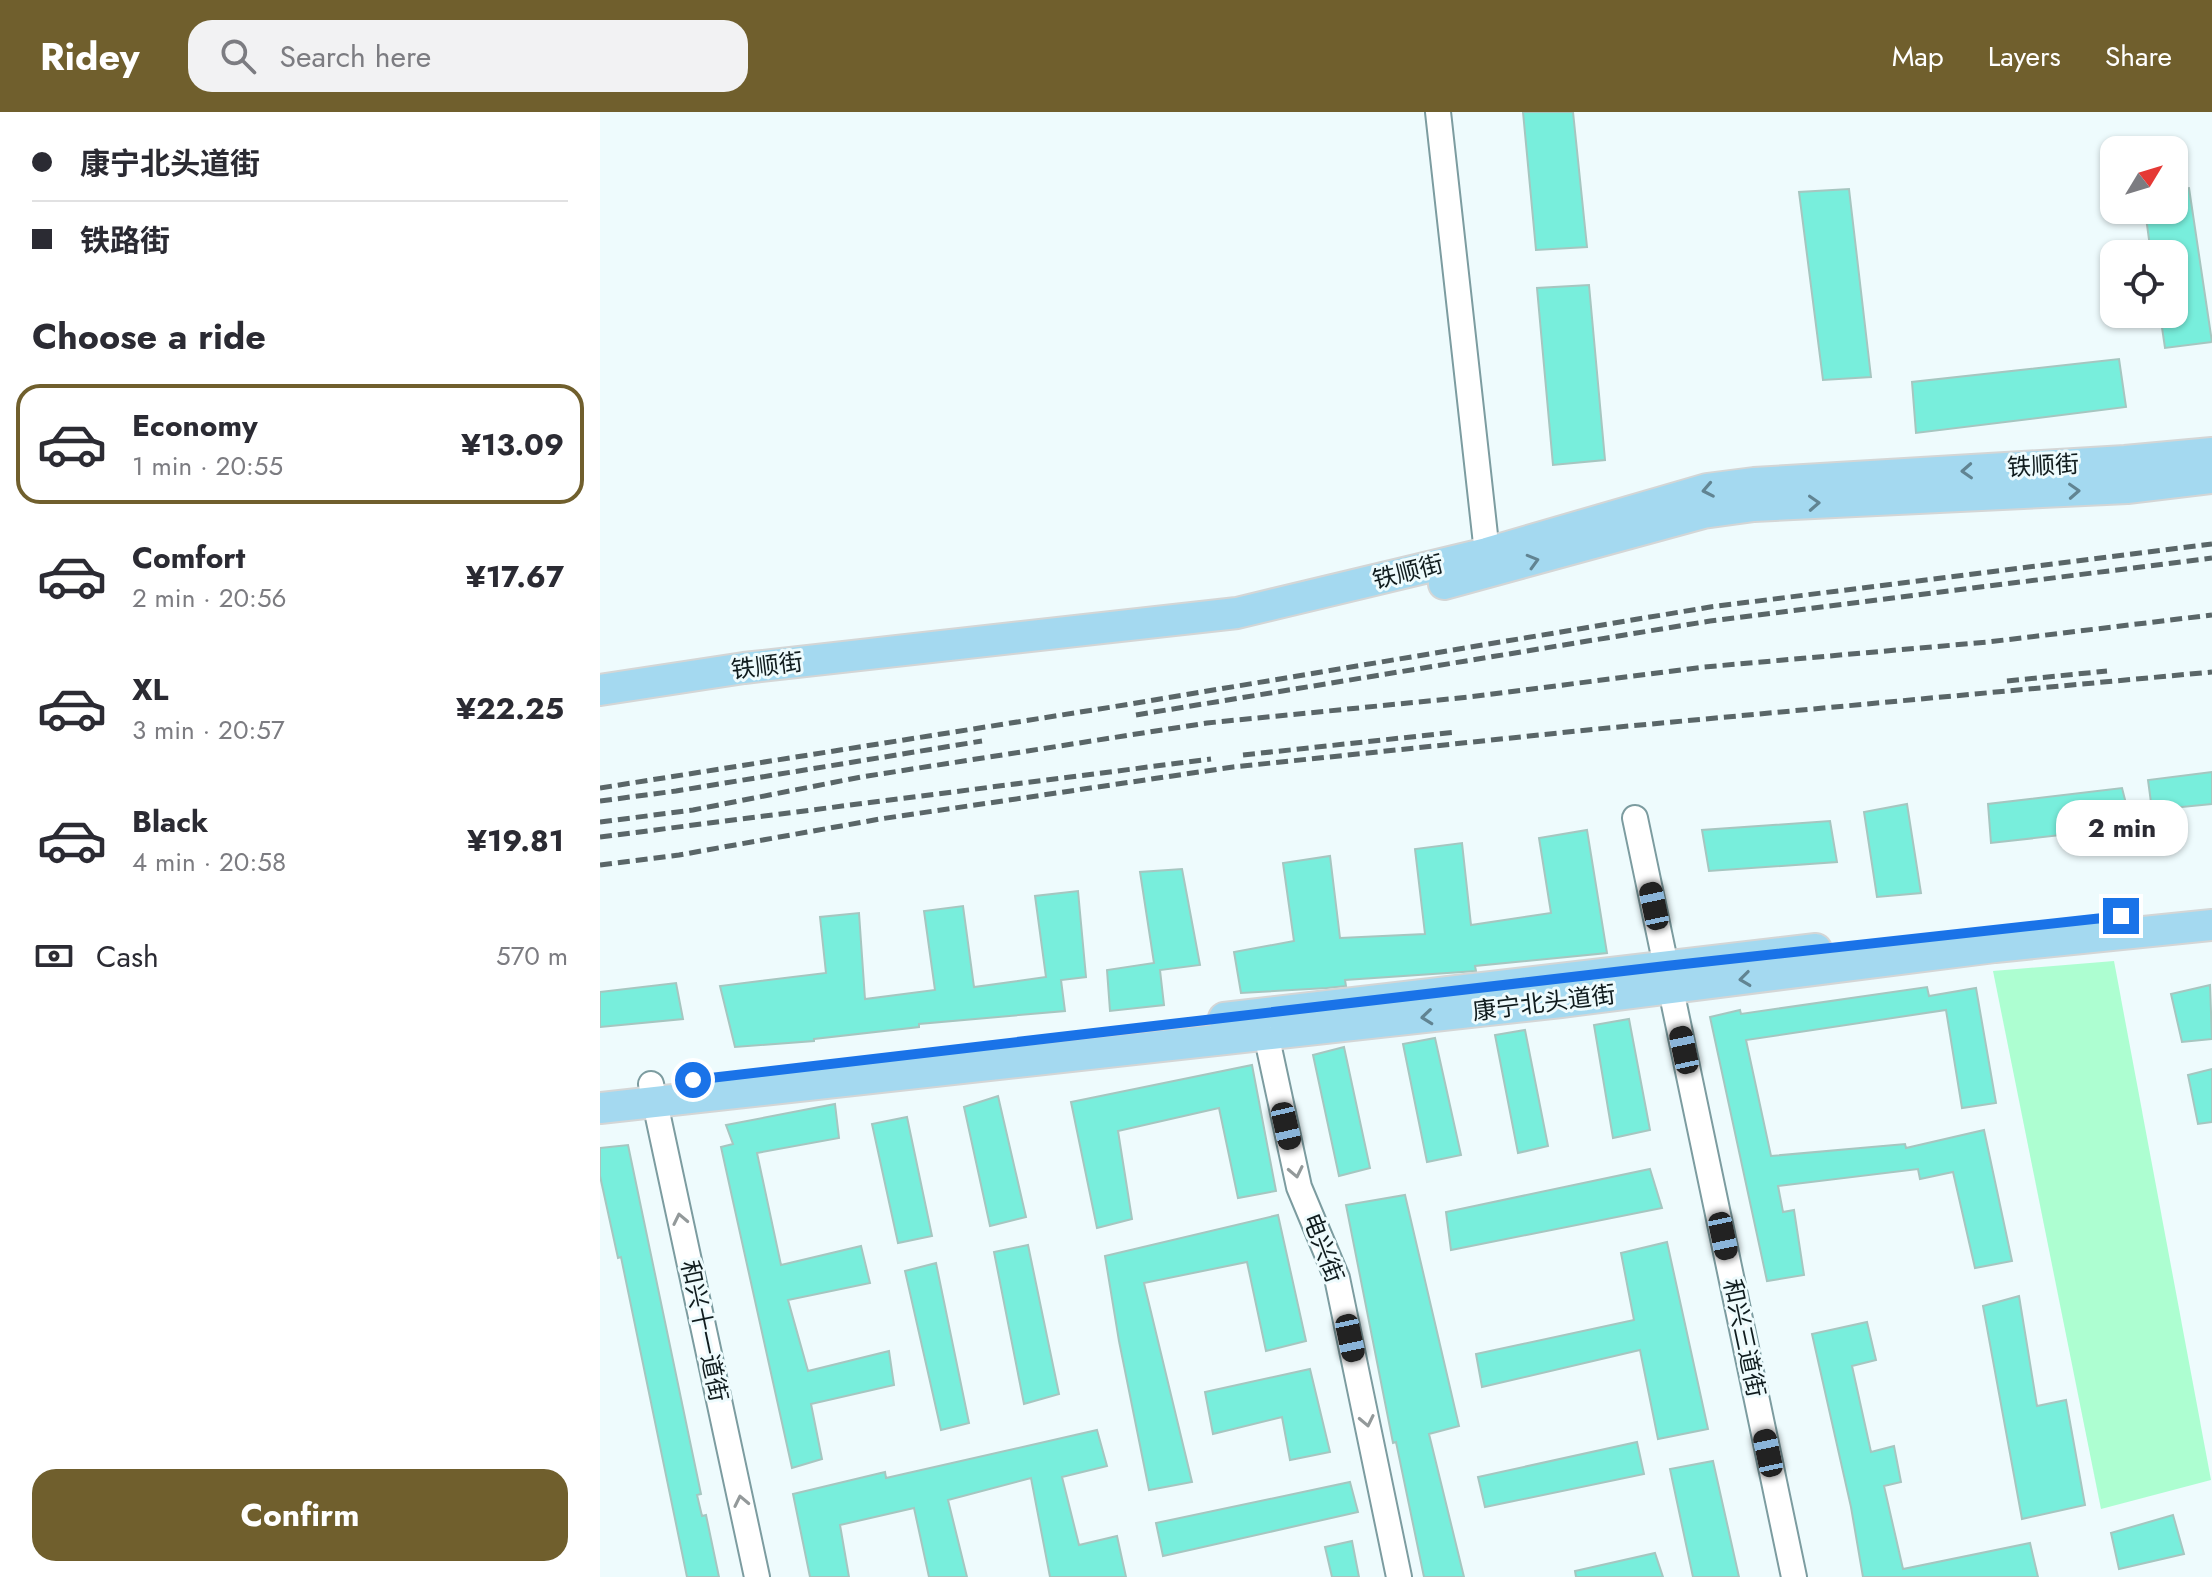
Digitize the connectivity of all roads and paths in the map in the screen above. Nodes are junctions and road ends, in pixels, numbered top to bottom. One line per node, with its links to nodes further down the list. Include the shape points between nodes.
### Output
1 (1438, 112): 7 (street)
2 (2212, 443): 4 (main road, via 2165,447)
3 (2212, 453): 4 (main road, 铁顺街)
4 (2126, 475): 5 (main road, 铁顺街); 6 (main road, via 2175,496); 7 (main road, 铁顺街, one-way to 7, via 1754,483 1707,489); 9 (main road, 铁顺街, one-way to 4, via 750,682 1240,632 1491,573 1703,513)
5 (2212, 478)
6 (2212, 492)
7 (1487, 553): 8 (main road, 铁顺街, via 1237,613 744,668)
8 (600, 690)
9 (600, 704)
10 (1635, 818): 13 (street, 和兴三道街)
11 (2212, 906): 13 (main road)
12 (2212, 925): 13 (main road, one-way to 13)
13 (1668, 977): 14 (main road, 康宁北头道街); 20 (street, 和兴三道街)
14 (1264, 1024): 16 (main road, 康宁北头道街); 19 (street, 电兴街, one-way to 19, via 1299,1187 1337,1278)
15 (600, 1089): 16 (main road)
16 (652, 1093): 17 (main road); 18 (street, 和兴十一道街, one-way to 16)
17 (600, 1108)
18 (757, 1577)
19 (1399, 1577)
20 (1794, 1577)

